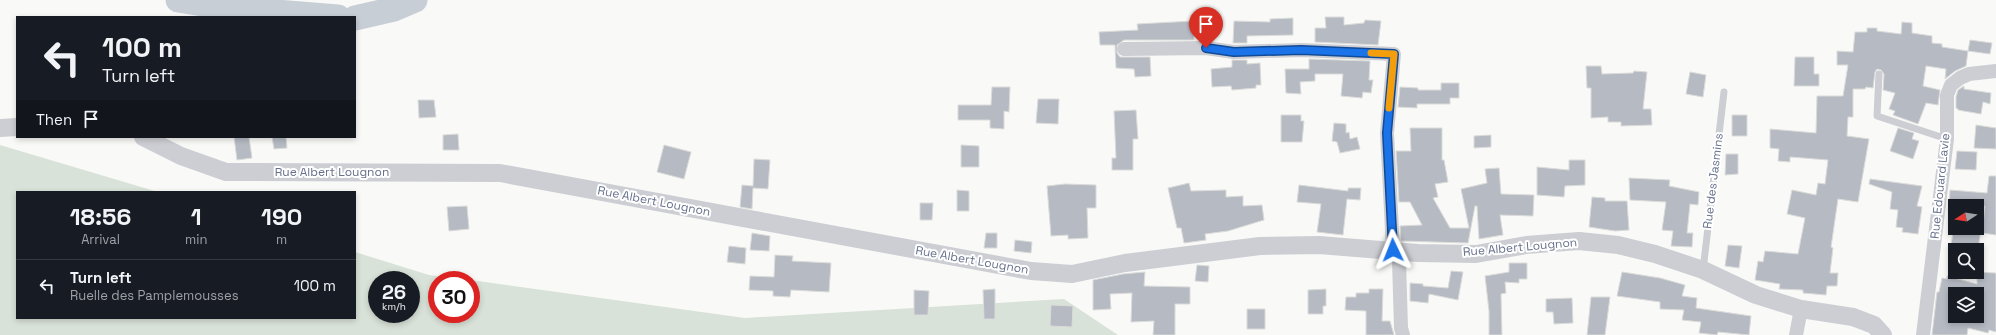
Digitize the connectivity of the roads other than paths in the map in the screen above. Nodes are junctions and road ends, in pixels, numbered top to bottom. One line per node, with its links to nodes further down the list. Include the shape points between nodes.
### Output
1 (1124, 49): 9 (street, via 1206,48 1234,52 1301,50 1394,54 1387,133)
2 (1996, 71): 8 (street, Rue Edouard Lavie, via 1969,74 1951,85 1946,106)
3 (1879, 74): 8 (lane, via 1877,116)
4 (1724, 92): 10 (lane, Rue des Jasmins)
5 (16, 126): 6 (street)
6 (0, 128)
7 (145, 138): 9 (street, Rue Albert Lougnon, via 181,156 226,172 500,173 1031,271 1072,274 1126,263 1260,246 1319,245)
8 (1947, 139): 15 (street, Rue Edouard Lavie)
9 (1396, 250): 10 (street, Rue Albert Lougnon, via 1476,254 1526,245 1578,241 1618,245 1656,254); 12 (street, via 1399,261)
10 (1703, 270): 11 (street, Rue Albert Lougnon, via 1756,295)
11 (1801, 309): 13 (street); 14 (street, Rue Albert Lougnon, via 1853,317 1874,325)
12 (1403, 335)
13 (1796, 335)
14 (1883, 335)
15 (1923, 335)

